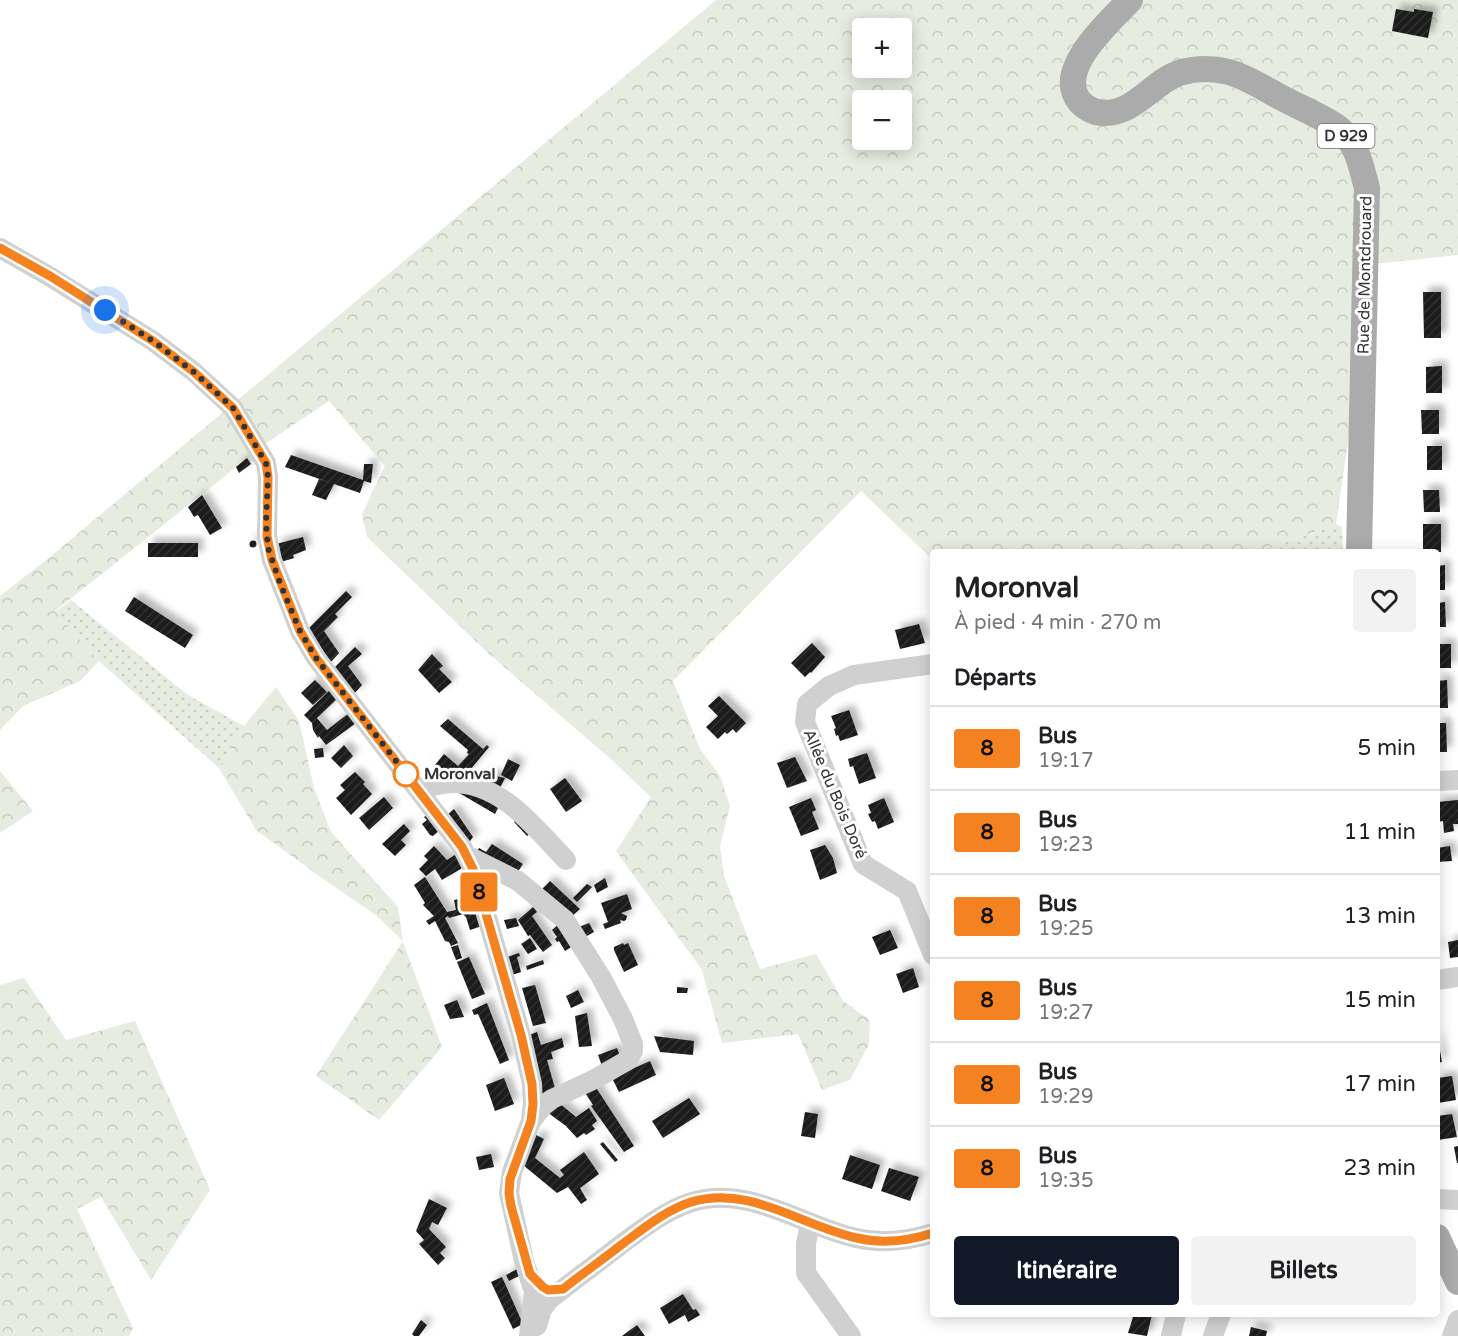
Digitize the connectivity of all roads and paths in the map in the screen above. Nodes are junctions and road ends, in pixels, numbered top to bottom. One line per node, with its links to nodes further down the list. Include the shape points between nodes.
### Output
1 (1130, 0): 3 (main road, Rue de Montdrouard / D 929, via 1085,51 1076,67 1074,91 1087,108 1104,113 1120,110 1179,73 1219,70 1245,79 1337,126 1358,158 1367,188)
2 (0, 248): 7 (street, via 153,341 233,408 268,473 268,548 300,631 316,658)
3 (1359, 549)
4 (930, 664): 10 (street, Allée du Bois Doré, via 854,675 829,686 807,704 805,722 863,864 907,891)
5 (1458, 780): 6 (street)
6 (1440, 781)
7 (417, 789): 8 (street); 9 (street, via 453,783 501,797)
8 (468, 856): 13 (street, via 528,1063 533,1097); 13 (street, via 518,881 565,920 601,977 633,1044 628,1060 552,1099)
9 (566, 860)
10 (930, 948)
11 (1458, 977): 12 (street)
12 (1440, 980)
13 (531, 1121): 20 (street, via 514,1166 509,1193 523,1254)
14 (1440, 1199): 15 (street)
15 (1458, 1200)
16 (810, 1223): 17 (street, via 873,1241); 20 (street, via 746,1200 700,1200 653,1221); 26 (street, via 806,1273)
17 (930, 1234)
18 (1440, 1244): 19 (main road)
19 (1458, 1282)
20 (543, 1292): 24 (street); 25 (street)
21 (1175, 1317): 27 (street)
22 (1220, 1317): 28 (street)
23 (1458, 1320): 29 (street)
24 (529, 1336)
25 (537, 1336)
26 (851, 1336)
27 (1171, 1336)
28 (1213, 1336)
29 (1452, 1336)

